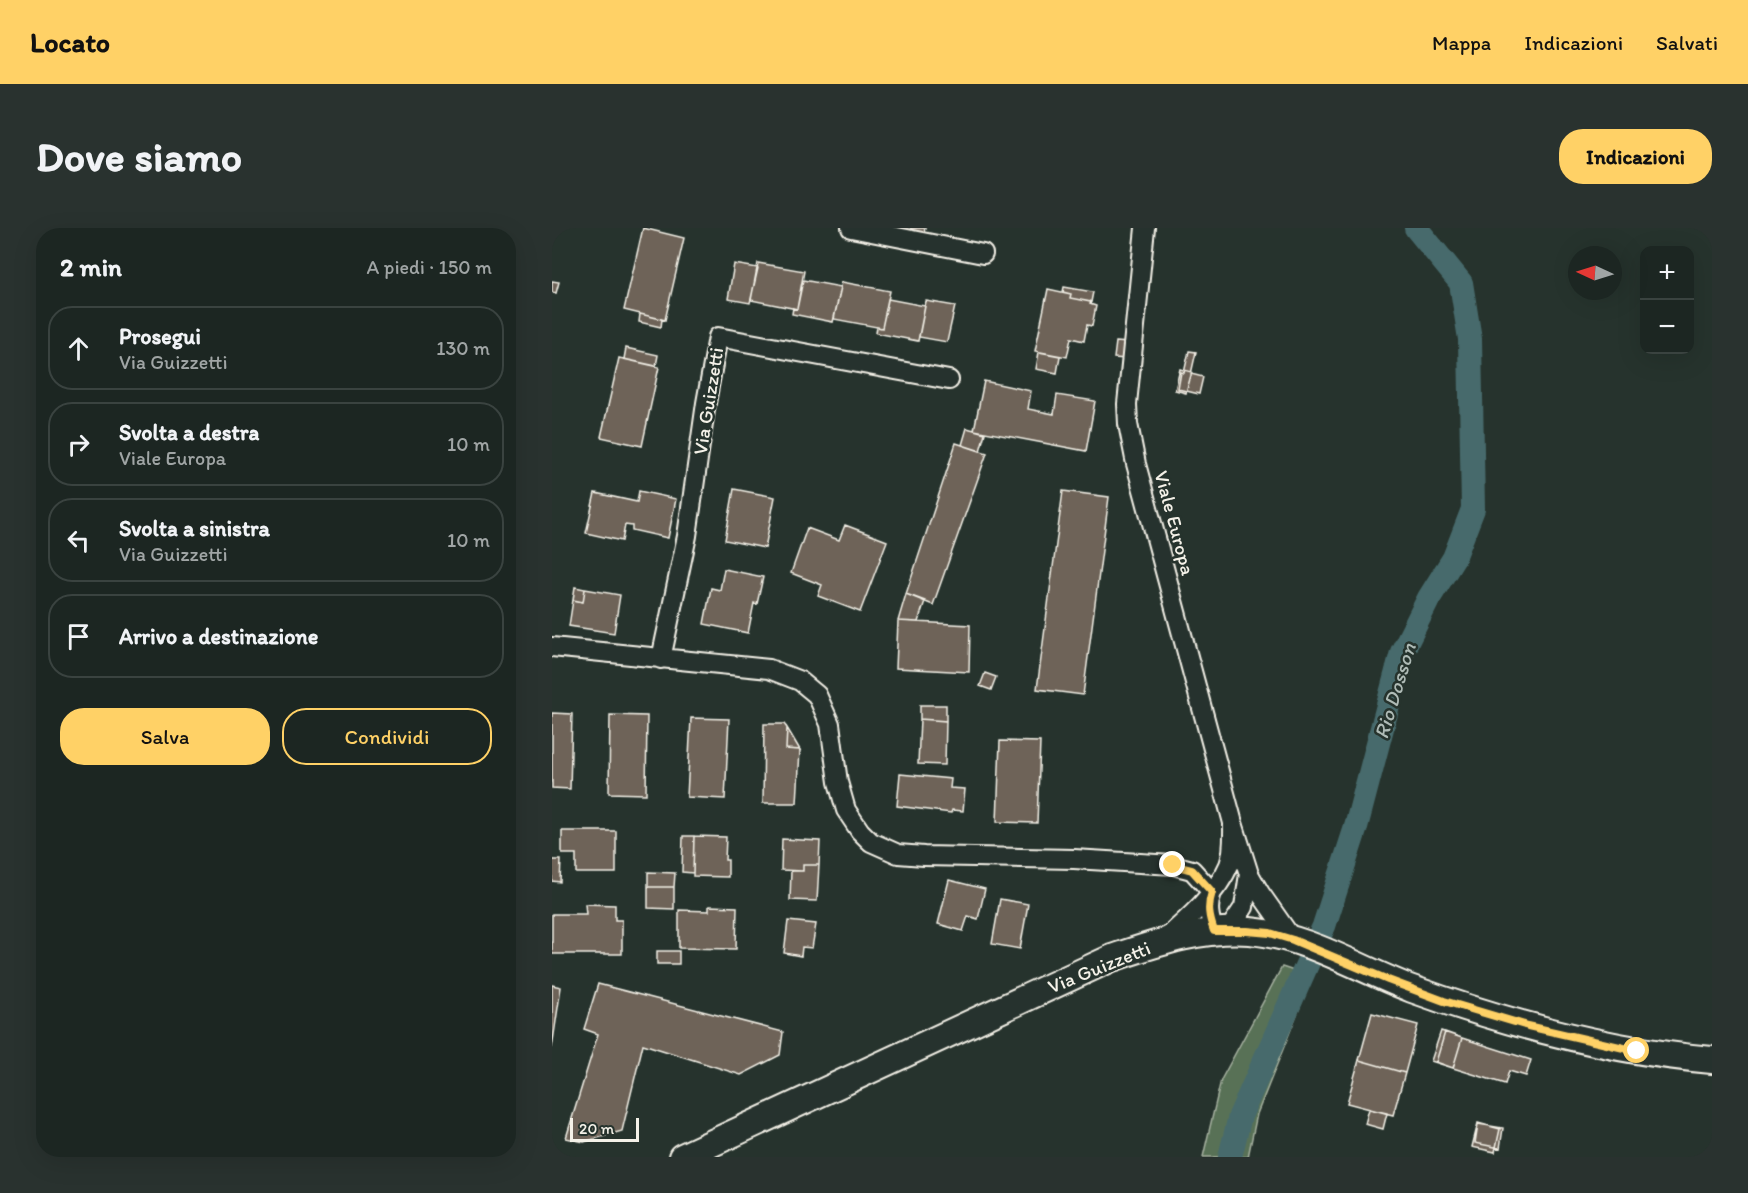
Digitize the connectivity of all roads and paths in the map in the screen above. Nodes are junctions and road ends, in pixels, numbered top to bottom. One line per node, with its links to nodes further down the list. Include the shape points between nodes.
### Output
1 (851, 228): 3 (street)
2 (1145, 228): 7 (street, Viale Europa, via 1128,424)
3 (983, 254)
4 (949, 380): 6 (street, Via Guizzetti, via 718,337 687,536)
5 (552, 648): 6 (street)
6 (661, 659): 9 (street, via 769,669 800,681 818,695 830,724 846,810 871,842 898,854 1173,865 1192,870)
7 (1233, 823): 8 (street, Viale Europa); 9 (street, Viale Europa, via 1233,850)
8 (1249, 874): 10 (street, Viale Europa, via 1244,907); 11 (street, Viale Europa)
9 (1212, 892): 10 (street, Viale Europa, via 1208,914); 12 (street, Viale Europa)
10 (1221, 931): 11 (street, Via Guizzetti, via 1270,933); 12 (street, Via Guizzetti)
11 (1293, 940): 13 (street, Via Guizzetti, via 1388,980 1487,1014 1609,1045)
12 (1161, 942): 14 (street, Via Guizzetti, via 1112,958)
13 (1712, 1060)
14 (682, 1157)

